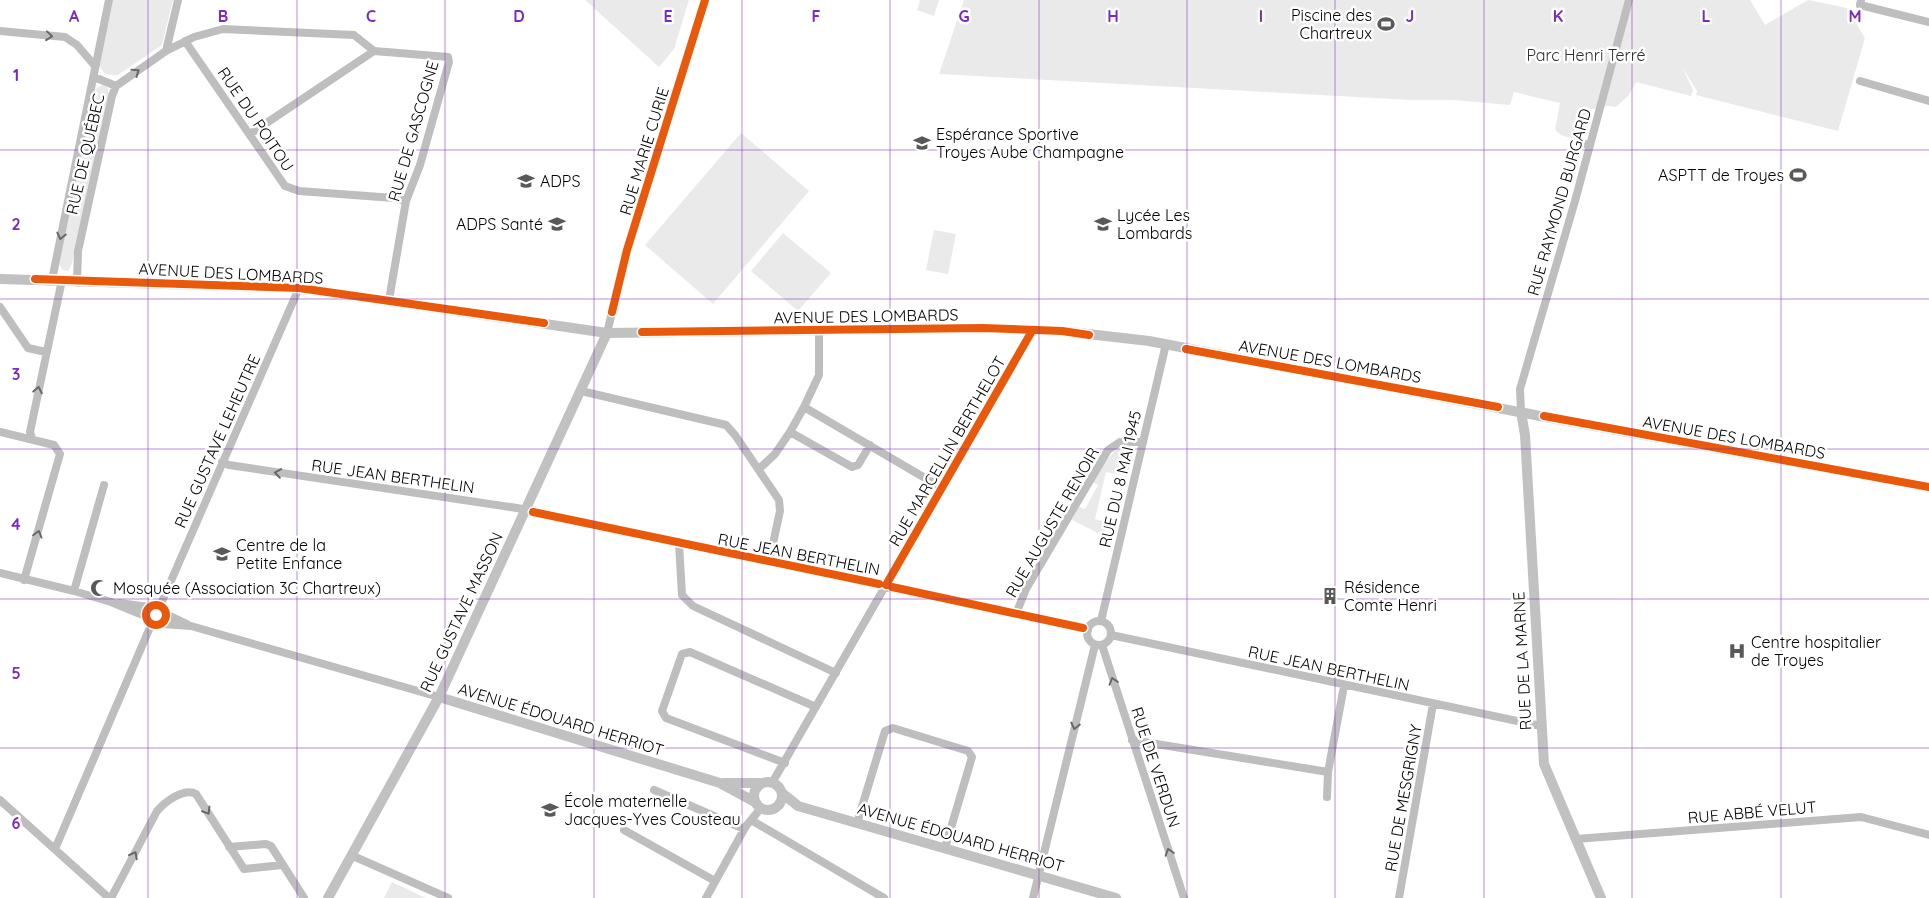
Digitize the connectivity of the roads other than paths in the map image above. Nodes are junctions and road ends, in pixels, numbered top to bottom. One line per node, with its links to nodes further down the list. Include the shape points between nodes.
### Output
1 (109, 0): 11 (street, RUE DE QUÉBEC)
2 (178, 0): 9 (street)
3 (705, 0): 28 (street, RUE MARIE CURIE, via 627,250)
4 (1629, 0): 18 (street, RUE RAYMOND BURGARD)
5 (1861, 2): 6 (street)
6 (1929, 22)
7 (0, 31): 11 (street, one-way to 11, via 65,37 77,45)
8 (185, 41): 9 (street, RUE DE QUÉBEC); 10 (street, RUE DE QUÉBEC, via 223,30 354,36); 16 (street, RUE DU POITOU)
9 (166, 51): 14 (street, RUE DE QUÉBEC, one-way to 9)
10 (374, 52): 16 (street); 19 (street, RUE DE GASCOGNE, via 448,56 422,156)
11 (95, 66): 12 (street, RUE DE QUÉBEC)
12 (94, 77): 14 (street); 21 (street, RUE DE QUÉBEC, one-way to 21)
13 (1860, 81): 15 (street)
14 (116, 86): 22 (street, RUE DE QUÉBEC, via 78,251)
15 (1929, 101)
16 (250, 134): 19 (street, RUE DU POITOU, via 285,186 299,191 394,198)
17 (1576, 142): 18 (street)
18 (1589, 145): 33 (street, RUE RAYMOND BURGARD, via 1520,388)
19 (406, 202): 24 (street, RUE DE GASCOGNE)
20 (0, 279): 21 (street, AVENUE DES LOMBARDS)
21 (57, 280): 22 (street, AVENUE DES LOMBARDS); 30 (street, RUE DE QUÉBEC)
22 (77, 281): 23 (street, AVENUE DES LOMBARDS)
23 (299, 288): 24 (street, AVENUE DES LOMBARDS); 39 (street, RUE GUSTAVE LEHEUTRE)
24 (389, 300): 28 (street, AVENUE DES LOMBARDS)
25 (0, 307): 30 (street, via 28,348)
26 (820, 330): 27 (street, AVENUE DES LOMBARDS, via 984,328); 28 (street, AVENUE DES LOMBARDS); 32 (street, via 819,374)
27 (1032, 331): 29 (street, AVENUE DES LOMBARDS, via 1062,331); 43 (street, RUE MARCELLIN BERTHELOT)
28 (607, 333): 31 (street, RUE GUSTAVE MASSON)
29 (1166, 344): 33 (street, AVENUE DES LOMBARDS); 37 (street, RUE DU 8 MAI 1945)
30 (46, 352): 36 (street, RUE DE QUÉBEC, one-way to 30, via 30,432)
31 (581, 391): 40 (street, via 726,425); 44 (street, RUE GUSTAVE MASSON)
32 (804, 407): 35 (street); 38 (street)
33 (1521, 412): 42 (street, AVENUE DES LOMBARDS); 69 (street, RUE DE LA MARNE, via 1526,444)
34 (0, 432): 36 (street)
35 (790, 432): 38 (street, via 852,467 858,465); 40 (street, via 775,454)
36 (32, 438): 48 (street, one-way to 36, via 60,454 54,445)
37 (1143, 442): 55 (street, RUE AUGUSTE RENOIR, via 1120,442 1108,450 1026,588); 57 (street, RUE DU 8 MAI 1945)
38 (870, 445): 43 (street)
39 (222, 462): 44 (street, RUE JEAN BERTHELIN, one-way to 39); 52 (street, RUE GUSTAVE LEHEUTRE)
40 (759, 469): 46 (street, via 779,500 780,511)
41 (104, 485): 50 (street)
42 (1929, 486)
43 (942, 488): 49 (street, RUE MARCELLIN BERTHELOT)
44 (526, 510): 45 (street, RUE JEAN BERTHELIN); 66 (street, RUE GUSTAVE MASSON)
45 (679, 544): 46 (street, RUE JEAN BERTHELIN); 64 (street, via 682,595 693,606)
46 (769, 562): 49 (street, RUE JEAN BERTHELIN)
47 (0, 573): 48 (street)
48 (24, 580): 50 (street)
49 (886, 585): 55 (street, RUE JEAN BERTHELIN); 64 (street, RUE MARCELLIN BERTHELOT)
50 (74, 591): 51 (street)
51 (111, 602): 53 (street); 56 (street)
52 (160, 606): 53 (street); 54 (street)
53 (149, 607): 56 (street)
54 (166, 614): 58 (street); 60 (street)
55 (1016, 614): 61 (street, RUE JEAN BERTHELIN)
56 (145, 616): 59 (street)
57 (1101, 621): 61 (street, via 1094,622); 62 (street, via 1108,625)
58 (162, 624): 59 (street); 60 (street)
59 (151, 625): 89 (street)
60 (191, 626): 66 (street, AVENUE ÉDOUARD HERRIOT)
61 (1088, 630): 63 (street, via 1089,640)
62 (1111, 635): 63 (street, via 1108,642); 65 (street, RUE JEAN BERTHELIN)
63 (1098, 645): 70 (street, RUE DE VERDUN, one-way to 63); 93 (street, one-way to 93)
64 (836, 673): 68 (street, RUE MARCELLIN BERTHELOT)
65 (1344, 686): 67 (street, RUE JEAN BERTHELIN); 72 (street)
66 (439, 697): 73 (street, AVENUE ÉDOUARD HERRIOT); 91 (street, RUE GUSTAVE MASSON)
67 (1433, 704): 69 (street, RUE JEAN BERTHELIN); 104 (street, RUE DE MESGRIGNY)
68 (816, 707): 71 (street, RUE MARCELLIN BERTHELOT); 71 (street, via 690,652 682,654 662,712 666,718)
69 (1540, 726): 87 (street, RUE DE LA MARNE, via 1544,764)
70 (1132, 740): 72 (street); 103 (street, RUE DE VERDUN, one-way to 70)
71 (785, 763): 74 (street, RUE MARCELLIN BERTHELOT)
72 (1328, 772): 77 (street)
73 (720, 783): 74 (street, AVENUE ÉDOUARD HERRIOT); 79 (street, AVENUE ÉDOUARD HERRIOT)
74 (767, 783): 76 (street, via 778,786); 79 (street, via 754,794)
75 (654, 790): 85 (street)
76 (782, 793): 80 (street, AVENUE ÉDOUARD HERRIOT); 81 (street, via 779,805)
77 (1327, 797)
78 (0, 800): 89 (street)
79 (758, 805): 81 (street); 82 (street)
80 (798, 806): 81 (street, AVENUE ÉDOUARD HERRIOT); 83 (street, AVENUE ÉDOUARD HERRIOT)
81 (773, 809)
82 (751, 820): 85 (street); 100 (street)
83 (858, 823): 90 (street, AVENUE ÉDOUARD HERRIOT); 90 (street, via 885,731 893,728 968,751 972,757)
84 (624, 830): 94 (street)
85 (744, 830): 94 (street)
86 (1929, 835): 87 (street, RUE ABBÉ VELUT, via 1861,817)
87 (1576, 840): 105 (street, RUE DE LA MARNE)
88 (229, 847): 92 (street, via 266,844 271,846); 92 (street, via 244,869); 95 (street, one-way to 88, via 157,811 185,792 196,794)
89 (55, 848): 95 (street)
90 (945, 848): 93 (street, AVENUE ÉDOUARD HERRIOT)
91 (353, 856): 97 (street, RUE GUSTAVE MASSON); 98 (street)
92 (282, 865): 96 (street)
93 (1039, 875): 101 (street); 102 (street, AVENUE ÉDOUARD HERRIOT)
94 (715, 881): 99 (street)
95 (110, 898)
96 (304, 898)
97 (328, 898)
98 (448, 898)
99 (706, 898)
100 (884, 898)
101 (1033, 898)
102 (1116, 898)
103 (1184, 898)
104 (1399, 898)
105 (1600, 898)

